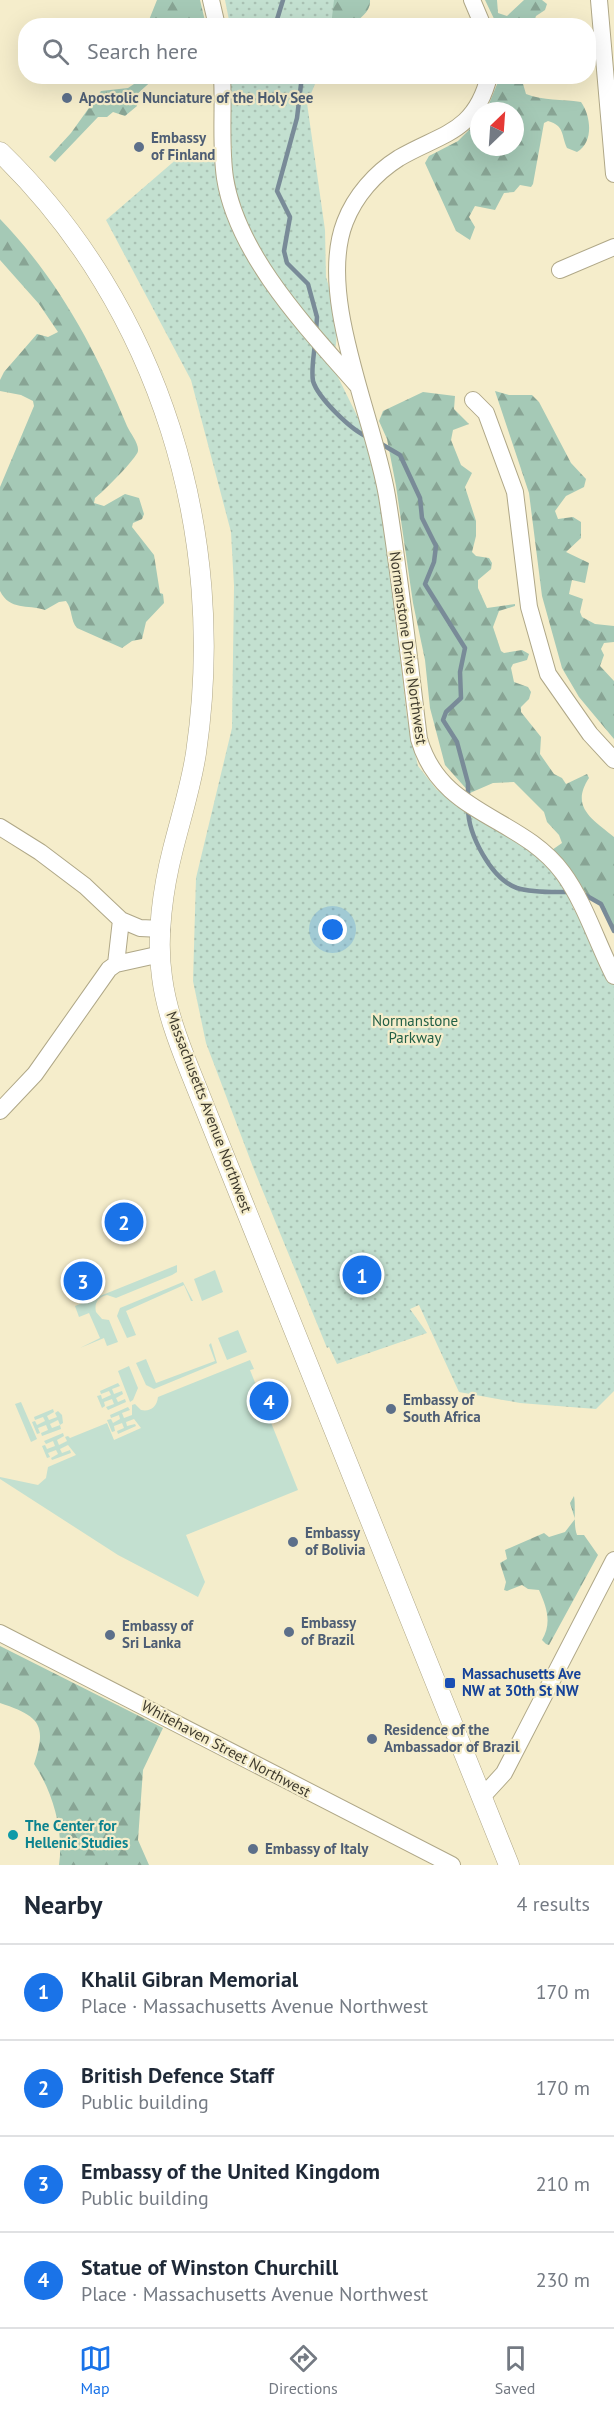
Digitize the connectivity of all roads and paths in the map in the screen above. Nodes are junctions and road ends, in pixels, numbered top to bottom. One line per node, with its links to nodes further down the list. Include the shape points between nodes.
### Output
1 (211, 0): 4 (street)
2 (472, 0): 5 (street)
3 (599, 0): 8 (street)
4 (215, 18)
5 (480, 18)
6 (222, 84): 13 (street, via 223,156 231,207 246,240 312,333)
7 (486, 84): 13 (street, Normanstone Drive Northwest, via 481,100 460,126 383,169 361,193 346,220 336,253 335,282)
8 (611, 103): 10 (street)
9 (0, 152): 18 (main road, Massachusetts Avenue Northwest, via 52,210 112,298 155,384 176,442 190,498 205,626 201,707 187,797 166,881)
10 (614, 174)
11 (614, 247): 12 (street)
12 (560, 270)
13 (360, 388): 21 (street, Normanstone Drive Northwest, via 387,496 419,739 432,772 467,803 538,849 563,873)
14 (473, 400): 15 (street, via 486,413 515,492 529,607 548,674 590,734)
15 (614, 760)
16 (0, 827): 17 (street, via 85,886)
17 (121, 920): 18 (street, via 140,928); 20 (street)
18 (162, 929): 19 (main road, Massachusetts Avenue Northwest)
19 (161, 954): 20 (street); 25 (main road, Massachusetts Avenue Northwest, via 161,975 181,1047)
20 (116, 964): 22 (street, via 104,975 35,1074)
21 (614, 976)
22 (0, 1111)
23 (614, 1560): 25 (street, via 504,1773)
24 (0, 1633): 26 (street, Whitehaven Street Northwest)
25 (482, 1797): 27 (main road, Massachusetts Avenue Northwest)
26 (452, 1865)
27 (509, 1865)

